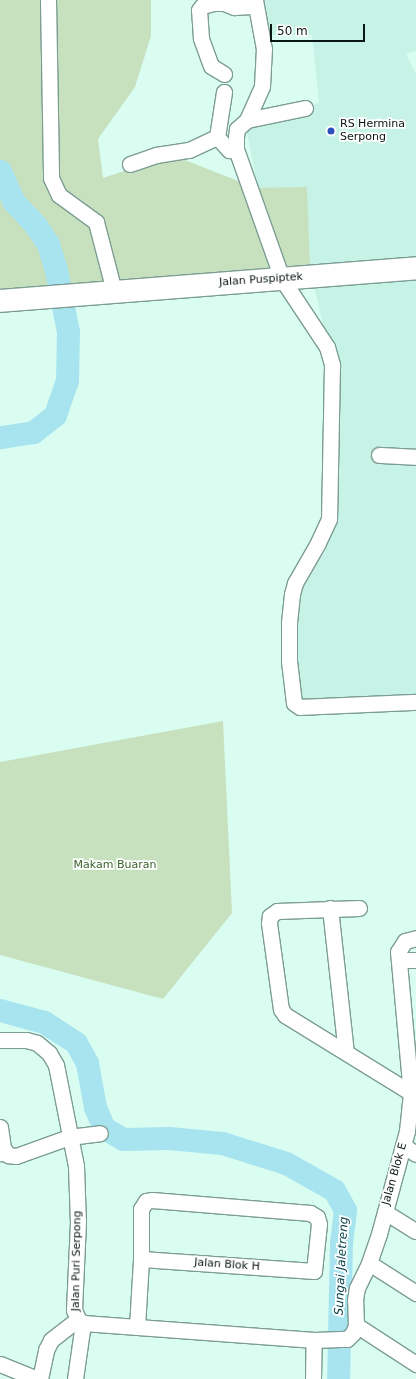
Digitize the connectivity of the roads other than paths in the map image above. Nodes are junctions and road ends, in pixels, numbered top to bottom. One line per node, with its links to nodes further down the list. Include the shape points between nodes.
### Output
1 (48, 0): 12 (street, via 51,178 59,195 96,222)
2 (255, 2): 3 (street, via 251,6 234,8 224,3 214,3 202,6 199,10 201,38 211,66); 6 (street, via 264,49 262,86)
3 (224, 74)
4 (224, 92): 7 (street)
5 (305, 108): 6 (street)
6 (247, 120): 8 (street, via 237,129)
7 (217, 137): 8 (street, via 228,150); 9 (street, via 189,150)
8 (236, 149): 11 (street)
9 (130, 164)
10 (416, 268): 11 (main road, Jalan Puspiptek)
11 (282, 279): 12 (main road, Jalan Puspiptek); 16 (street, via 328,347 332,365 328,519 318,543 295,583 292,594 289,660 294,703 300,706)
12 (110, 291): 13 (main road, Jalan Puspiptek)
13 (0, 301)
14 (379, 455): 15 (street)
15 (416, 457)
16 (416, 702)
17 (330, 908): 18 (street); 23 (street); 23 (street, via 277,911 270,916 269,923 282,1011)
18 (358, 908)
19 (416, 938): 20 (street, via 405,941)
20 (401, 953): 21 (street); 24 (street, Jalan Blok E)
21 (416, 960)
22 (0, 1040): 27 (street, Jalan Puri Serpong, via 26,1040 37,1043 53,1058)
23 (346, 1052): 24 (street)
24 (414, 1095): 29 (street, Jalan Blok E, via 408,1131)
25 (0, 1128): 28 (street)
26 (100, 1133): 27 (street)
27 (69, 1137): 28 (street, via 16,1156 8,1155); 35 (street, Jalan Puri Serpong, via 77,1179 74,1310)
28 (2, 1150)
29 (410, 1150): 30 (street, Jalan Blok E)
30 (385, 1212): 31 (street); 33 (street, Jalan Blok E)
31 (416, 1230)
32 (141, 1259): 32 (street, Jalan Blok H, via 314,1271 319,1224 316,1216 310,1214 152,1200 143,1203 141,1209); 37 (street)
33 (369, 1263): 34 (street); 36 (street, Jalan Blok E, via 356,1294)
34 (416, 1293)
35 (81, 1321): 37 (street, Jalan Puri Serpong); 41 (street, via 51,1340); 42 (street)
36 (356, 1325): 38 (street, via 347,1339); 40 (street)
37 (137, 1327): 38 (street, Jalan Puri Serpong)
38 (318, 1340): 43 (street)
39 (0, 1364): 41 (street)
40 (416, 1364)
41 (38, 1379)
42 (75, 1379)
43 (313, 1379)

